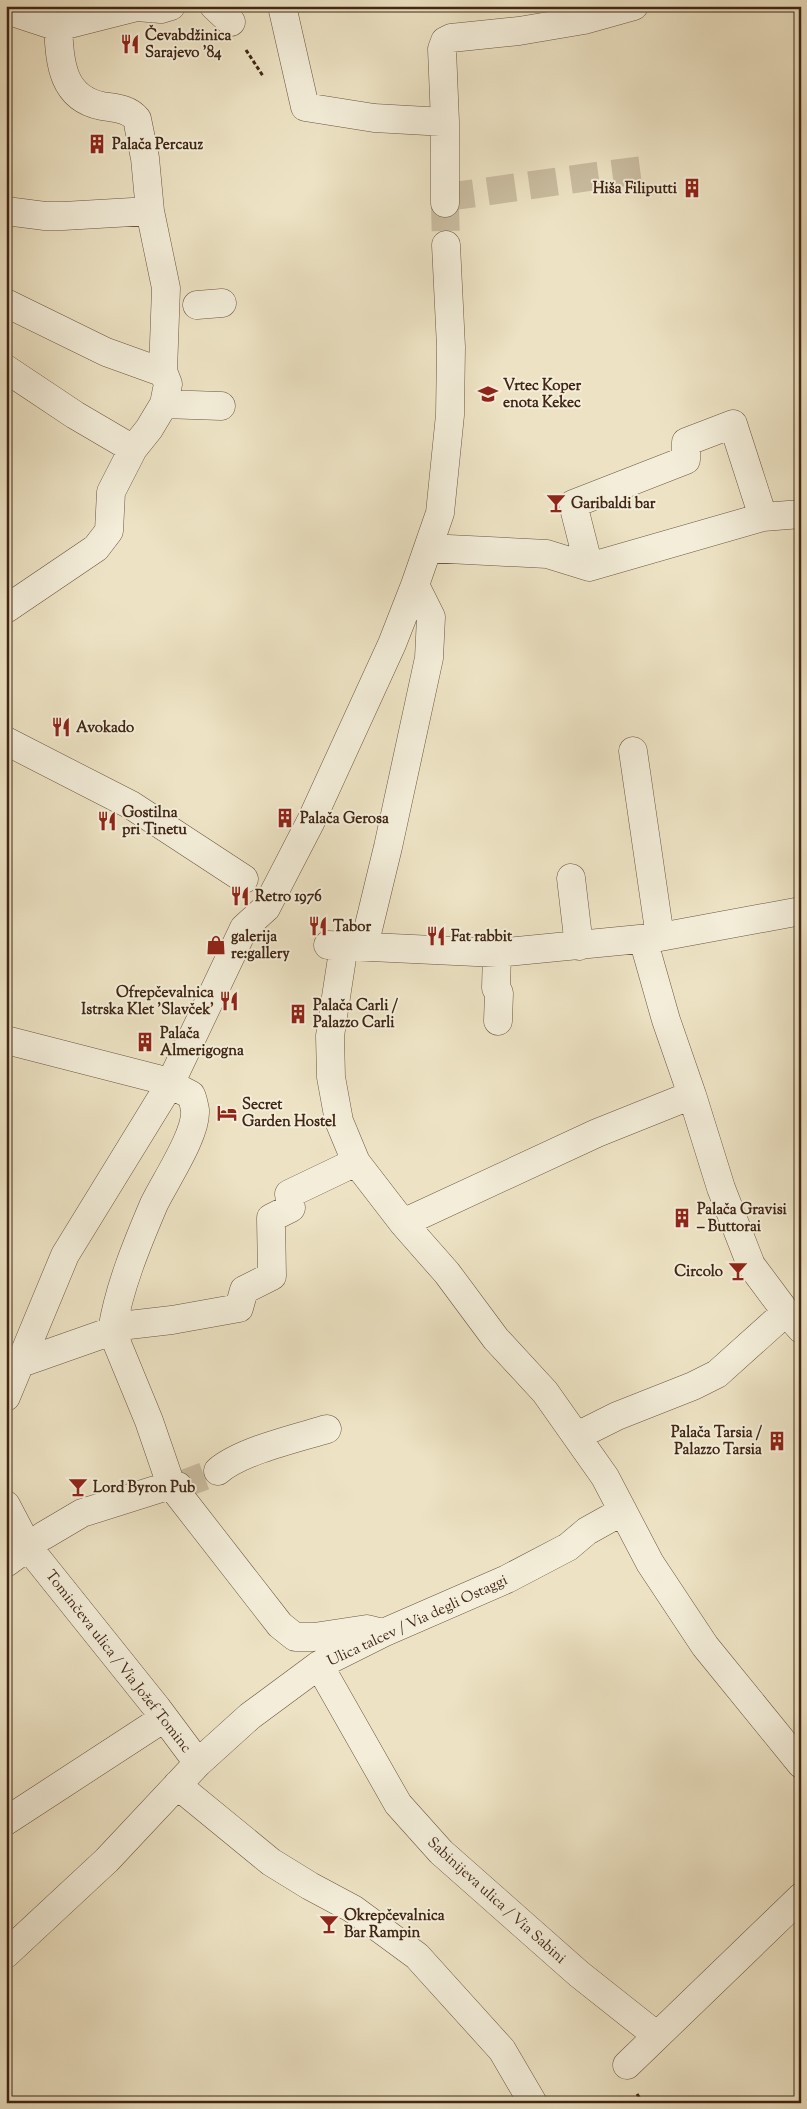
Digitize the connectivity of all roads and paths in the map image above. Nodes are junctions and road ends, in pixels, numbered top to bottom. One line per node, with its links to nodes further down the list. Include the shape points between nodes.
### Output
1 (171, 6): 4 (street)
2 (282, 6): 7 (street, via 304,107 374,118)
3 (634, 6): 7 (street, via 584,20 445,41 442,49)
4 (137, 7): 6 (street)
5 (6, 10): 6 (street)
6 (58, 27): 10 (street, via 61,63 69,84 83,101 116,107 134,114 137,119)
7 (446, 122): 8 (street)
8 (445, 203)
9 (6, 211): 10 (street, via 54,216)
10 (150, 211): 14 (street, via 166,288 190,304)
11 (446, 245): 20 (street, via 451,347 450,415 440,513)
12 (6, 303): 14 (street, via 106,352)
13 (6, 369): 17 (street)
14 (163, 371): 15 (street, via 168,384)
15 (164, 404): 16 (street); 17 (street)
16 (221, 406)
17 (133, 449): 23 (street, via 111,492 109,531 96,548)
18 (801, 514): 19 (street)
19 (763, 517): 21 (street); 21 (street, via 733,424 686,442 686,460 573,504)
20 (428, 548): 21 (street, via 547,554); 22 (street)
21 (589, 567)
22 (415, 585): 30 (street, via 432,617 428,658 388,847); 35 (street, via 392,644 311,821 266,908 244,928)
23 (6, 609)
24 (6, 741): 27 (street, via 132,805)
25 (633, 751): 29 (street)
26 (571, 878): 31 (street)
27 (244, 879)
28 (801, 911): 29 (street)
29 (652, 938): 31 (street); 36 (street, via 666,1020)
30 (345, 945): 32 (street); 37 (street, via 330,1036 330,1077 339,1122)
31 (579, 946): 32 (street)
32 (497, 953): 33 (street)
33 (498, 1021)
34 (6, 1040): 35 (street)
35 (170, 1084): 40 (street, via 192,1095 195,1111 190,1131 131,1261); 41 (street, via 65,1255)
36 (692, 1095): 38 (street, via 596,1133); 39 (street, via 721,1188 751,1265)
37 (356, 1162): 38 (street); 40 (street, via 289,1194 291,1208 271,1218 272,1276 244,1290 239,1308 120,1326)
38 (403, 1223): 44 (street, via 447,1273 496,1339 545,1392)
39 (793, 1320): 44 (street, via 718,1374 616,1416)
40 (112, 1331): 41 (street); 46 (street)
41 (21, 1362): 42 (street)
42 (6, 1397)
43 (327, 1429): 45 (street, via 275,1444)
44 (577, 1436): 48 (street)
45 (218, 1471)
46 (175, 1485): 49 (street, via 82,1513); 51 (street, via 262,1604 295,1637 314,1638 367,1629)
47 (6, 1505): 49 (street, Tominčeva ulica / Via Jožef Tominc)
48 (623, 1511): 51 (street, Ulica talcev / Via degli Ostaggi, via 568,1547 507,1579); 55 (street, via 650,1563 705,1646)
49 (37, 1547): 50 (street); 53 (street, Tominčeva ulica / Via Jožef Tominc)
50 (6, 1563)
51 (383, 1633): 52 (street, Ulica talcev / Via degli Ostaggi)
52 (319, 1665): 54 (street, Ulica talcev / Via degli Ostaggi, via 250,1716); 60 (street, Sabinijeva ulica / Via Sabini, via 398,1804 441,1852 580,1974)
53 (164, 1718): 54 (street, Tominčeva ulica / Via Jožef Tominc); 57 (street)
54 (198, 1763): 56 (street, Ulica talcev / Via degli Ostaggi)
55 (801, 1764)
56 (177, 1785): 59 (street, Ulica talcev / Via degli Ostaggi, via 107,1860); 62 (street, via 271,1862 353,1909 417,1956 502,2050)
57 (6, 1821)
58 (801, 1897): 60 (street)
59 (6, 1954)
60 (656, 2035): 61 (street)
61 (627, 2065)
62 (533, 2103)

